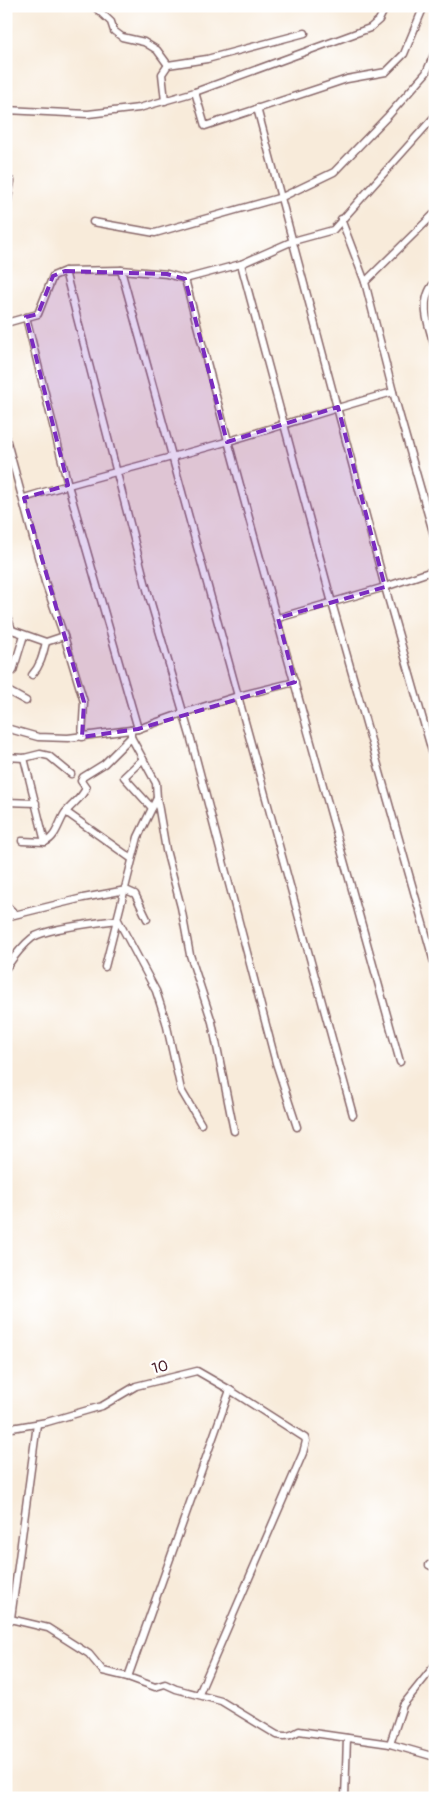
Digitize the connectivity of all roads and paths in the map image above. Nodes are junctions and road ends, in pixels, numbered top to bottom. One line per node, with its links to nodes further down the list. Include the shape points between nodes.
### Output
1 (94, 6): 6 (street, via 111,22 114,31 157,50)
2 (386, 6): 7 (street, via 379,20 370,28)
3 (424, 6): 9 (street, via 404,54 386,72 347,79)
4 (305, 33): 6 (street, via 207,59)
5 (435, 52): 13 (street, via 426,73 334,172)
6 (168, 65): 8 (street, via 162,74)
7 (195, 92): 8 (street); 9 (street, via 205,126)
8 (165, 101): 10 (street, via 139,108 88,114)
9 (257, 108): 13 (street)
10 (6, 110)
11 (435, 116): 16 (street)
12 (11, 181): 14 (street)
13 (282, 197): 17 (street, via 155,233); 18 (street)
14 (6, 212)
15 (435, 213): 23 (street)
16 (341, 219): 18 (street, via 333,230); 23 (street)
17 (93, 222)
18 (293, 241): 19 (street); 29 (street)
19 (241, 264): 22 (street); 30 (street)
20 (121, 270): 21 (street); 22 (street); 33 (street)
21 (65, 271): 25 (street, via 53,276 38,314); 34 (street)
22 (185, 279): 32 (street)
23 (365, 282): 28 (street)
24 (435, 282): 27 (street, via 430,286 425,301 426,320)
25 (26, 317): 26 (street); 35 (street)
26 (6, 323)
27 (435, 347)
28 (393, 392): 29 (street); 37 (street)
29 (338, 407): 30 (street); 39 (street)
30 (284, 425): 32 (street); 40 (street)
31 (6, 438): 36 (street)
32 (227, 442): 33 (street); 42 (street)
33 (171, 457): 34 (street); 51 (street)
34 (116, 472): 35 (street); 53 (street)
35 (68, 484): 36 (street); 55 (street)
36 (24, 498): 45 (street, via 45,582)
37 (435, 539)
38 (435, 570): 39 (street)
39 (385, 587): 40 (street); 60 (street)
40 (332, 603): 42 (street); 78 (street)
41 (6, 614): 43 (street)
42 (278, 618): 49 (street)
43 (9, 630): 44 (street)
44 (24, 635): 46 (street); 47 (street)
45 (64, 636): 46 (street); 56 (street, via 84,702)
46 (46, 642): 48 (street, via 43,656)
47 (13, 671)
48 (32, 675)
49 (295, 682): 51 (street); 81 (street)
50 (6, 690): 52 (street)
51 (238, 696): 53 (street); 82 (street)
52 (26, 701)
53 (183, 713): 55 (street); 84 (street, via 276,1063)
54 (6, 728): 56 (street, via 38,737)
55 (133, 732): 56 (street); 59 (street); 66 (street, via 104,764 83,777 84,793)
56 (82, 737)
57 (6, 758): 58 (street)
58 (24, 758): 61 (street, via 40,754 49,756); 64 (street)
59 (143, 759): 62 (street, via 156,783); 65 (street, via 124,777)
60 (435, 762)
61 (71, 774)
62 (157, 798): 65 (street); 85 (street, via 190,955 212,1022)
63 (6, 802): 64 (street)
64 (36, 803): 70 (street)
65 (152, 808): 71 (street)
66 (66, 812): 70 (street, via 52,838); 71 (street)
67 (6, 822): 68 (street)
68 (7, 829)
69 (22, 841): 70 (street)
70 (45, 842)
71 (132, 859): 72 (street)
72 (126, 890): 74 (street); 76 (street, via 135,894); 77 (street)
73 (6, 905): 74 (street)
74 (15, 914): 75 (street)
75 (6, 917)
76 (146, 919)
77 (118, 920): 79 (street); 80 (street, via 33,937); 83 (street, via 156,991 181,1090)
78 (435, 966)
79 (104, 967)
80 (6, 968)
81 (400, 1062)
82 (353, 1115)
83 (201, 1124)
84 (297, 1127)
85 (234, 1131)
86 (230, 1390): 87 (street, 10, via 197,1371 136,1386 102,1406); 91 (street); 92 (street, 10, via 306,1441)
87 (37, 1424): 88 (street, 10); 89 (street)
88 (6, 1429)
89 (8, 1618): 91 (street, via 48,1628 90,1654 103,1671)
90 (435, 1665): 94 (street, via 404,1705)
91 (128, 1677): 92 (street, via 155,1687 165,1684)
92 (199, 1694): 93 (street, via 221,1701 277,1735 284,1737 299,1731)
93 (347, 1738): 94 (street); 96 (street)
94 (390, 1744): 95 (street)
95 (435, 1757)
96 (345, 1798)

